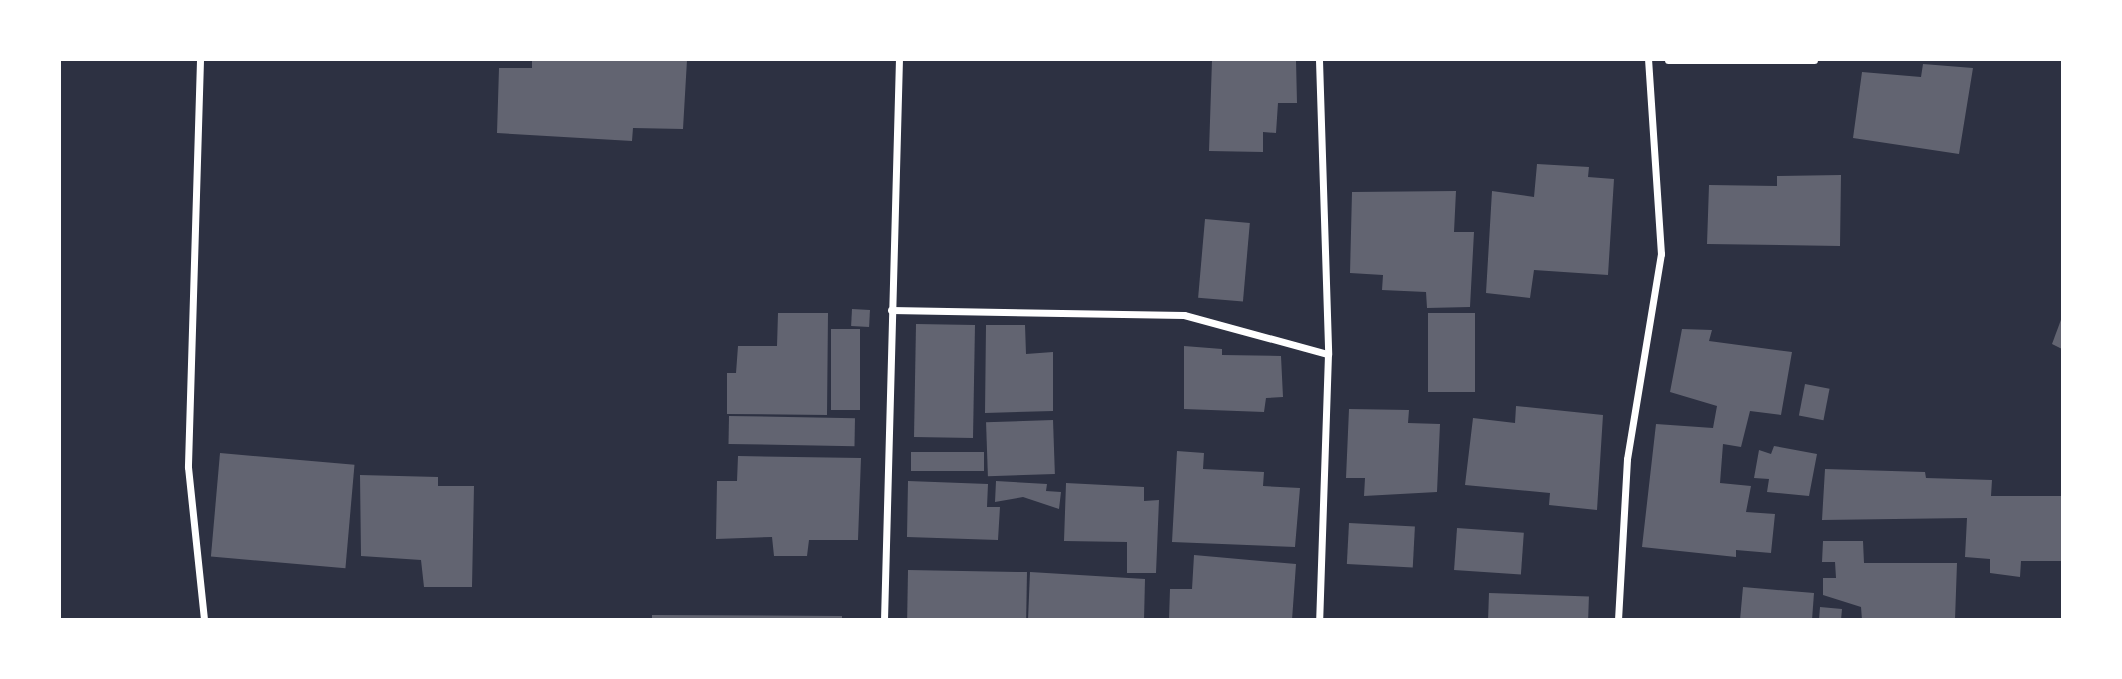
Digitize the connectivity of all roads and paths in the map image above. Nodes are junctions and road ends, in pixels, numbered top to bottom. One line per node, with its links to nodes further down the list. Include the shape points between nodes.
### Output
1 (200, 60): 9 (street, via 188,467)
2 (899, 60): 7 (street)
3 (1319, 60): 8 (street)
4 (1648, 60): 12 (street, via 1661,254 1627,459)
5 (1668, 60): 6 (street)
6 (1814, 60)
7 (891, 310): 8 (street, via 1184,315); 10 (street)
8 (1328, 354): 11 (street)
9 (204, 620)
10 (884, 620)
11 (1319, 620)
12 (1618, 620)

